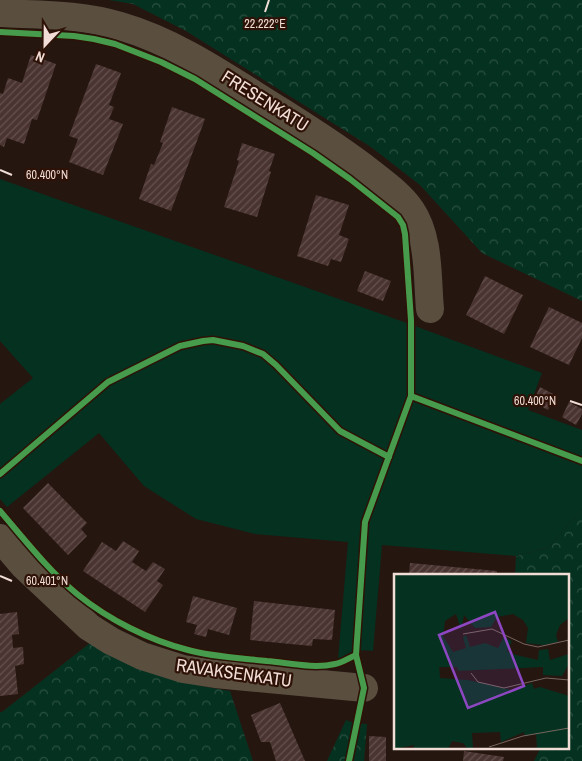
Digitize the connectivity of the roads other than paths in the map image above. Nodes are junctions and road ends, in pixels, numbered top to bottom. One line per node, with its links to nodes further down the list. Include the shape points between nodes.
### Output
1 (0, 13): 2 (street, FRESENKATU, via 80,17 154,37 188,54 322,138 384,182 412,210 425,244)
2 (430, 309)
3 (0, 538): 4 (street, RAVAKSENKATU, via 23,565 89,627 142,656 183,669 215,674)
4 (364, 688)

